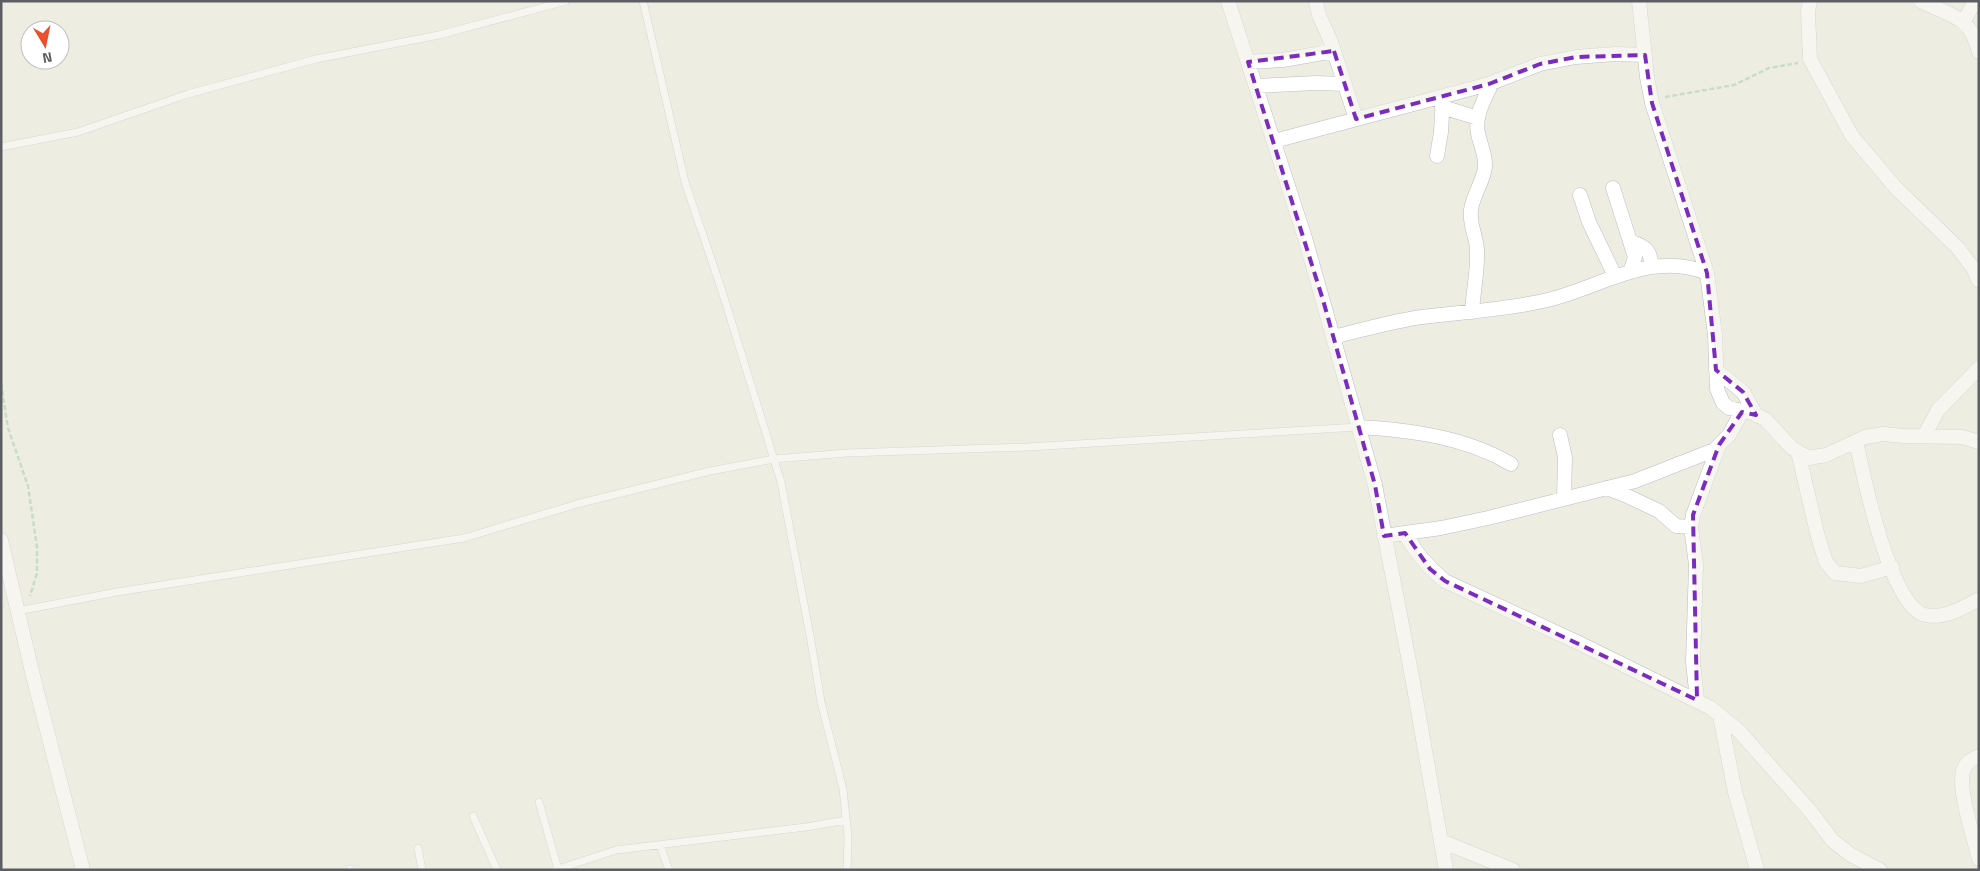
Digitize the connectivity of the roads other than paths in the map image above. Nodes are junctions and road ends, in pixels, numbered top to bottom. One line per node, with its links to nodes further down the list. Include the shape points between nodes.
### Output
1 (566, 1): 21 (lane, via 439,35 316,59 188,94 78,132)
2 (643, 1): 44 (lane, via 685,182)
3 (1228, 1): 13 (street)
4 (1316, 1): 10 (street)
5 (1639, 1): 12 (street)
6 (1810, 1): 30 (street, via 1810,59 1852,136 1896,188 1958,248)
7 (1921, 1): 9 (street)
8 (1975, 1): 9 (street)
9 (1964, 21): 11 (street)
10 (1334, 51): 13 (street); 15 (street)
11 (1979, 52)
12 (1645, 54): 14 (street, via 1576,57 1540,64); 28 (street, via 1651,96)
13 (1248, 62): 16 (street)
14 (1492, 83): 17 (street); 18 (street)
15 (1345, 84): 16 (street); 19 (street)
16 (1256, 86): 20 (street)
17 (1442, 102): 18 (street); 19 (street); 22 (street)
18 (1478, 118): 31 (street, via 1485,165 1471,209 1470,223 1478,263)
19 (1356, 119): 20 (street)
20 (1274, 141): 32 (street)
21 (1, 147)
22 (1436, 156)
23 (1613, 188): 25 (street)
24 (1580, 195): 29 (street)
25 (1630, 241): 26 (street, via 1648,251); 27 (street, via 1635,257)
26 (1652, 267): 27 (street); 28 (street, via 1680,266)
27 (1630, 272): 29 (street)
28 (1707, 273): 34 (street)
29 (1615, 276): 31 (street, via 1544,301)
30 (1979, 281)
31 (1472, 312): 32 (street, via 1421,317)
32 (1333, 337): 37 (street)
33 (1979, 368): 39 (street, via 1938,410)
34 (1716, 370): 35 (street, via 1717,389 1723,403); 36 (street, via 1743,392)
35 (1742, 412): 36 (street); 42 (street)
36 (1756, 415): 43 (street, via 1765,419)
37 (1358, 427): 44 (lane); 45 (street, via 1420,433 1478,447); 50 (street, via 1375,485)
38 (1560, 435): 47 (street, via 1565,457)
39 (1924, 436): 40 (street, via 1883,434); 41 (street, via 1962,437)
40 (1856, 441): 43 (street, via 1826,455 1809,458); 52 (street, via 1879,536)
41 (1979, 442)
42 (1719, 445): 46 (street, via 1714,450 1635,481); 48 (street)
43 (1798, 452): 52 (street, via 1826,562 1835,573 1861,576)
44 (774, 459): 54 (lane, via 710,471 577,504 464,538); 60 (lane, via 812,642 821,702 843,789)
45 (1511, 464)
46 (1606, 488): 47 (street); 48 (street, via 1659,511 1676,526)
47 (1564, 499): 49 (street, via 1441,528)
48 (1691, 527): 55 (street, via 1696,565 1693,662)
49 (1405, 533): 50 (street); 55 (street, via 1413,549 1445,581)
50 (1384, 536): 61 (street)
51 (1, 540): 54 (street)
52 (1892, 568): 53 (street, via 1901,591 1923,615 1939,616)
53 (1979, 599)
54 (22, 610): 66 (street, via 32,676)
55 (1697, 700): 56 (street)
56 (1720, 716): 73 (street, via 1735,792); 74 (street, via 1739,731 1777,773 1832,840 1851,855)
57 (1979, 756): 64 (street, via 1970,760 1963,770 1962,787)
58 (539, 802): 65 (lane)
59 (473, 816): 68 (lane)
60 (846, 820): 62 (lane); 70 (lane)
61 (1441, 841): 71 (street); 72 (street)
62 (660, 845): 65 (lane, via 616,850); 69 (lane)
63 (418, 848): 67 (lane)
64 (1979, 859)
65 (560, 869)
66 (83, 870)
67 (422, 870)
68 (497, 870)
69 (669, 870)
70 (847, 870)
71 (1446, 870)
72 (1513, 870)
73 (1758, 870)
74 (1880, 870)

